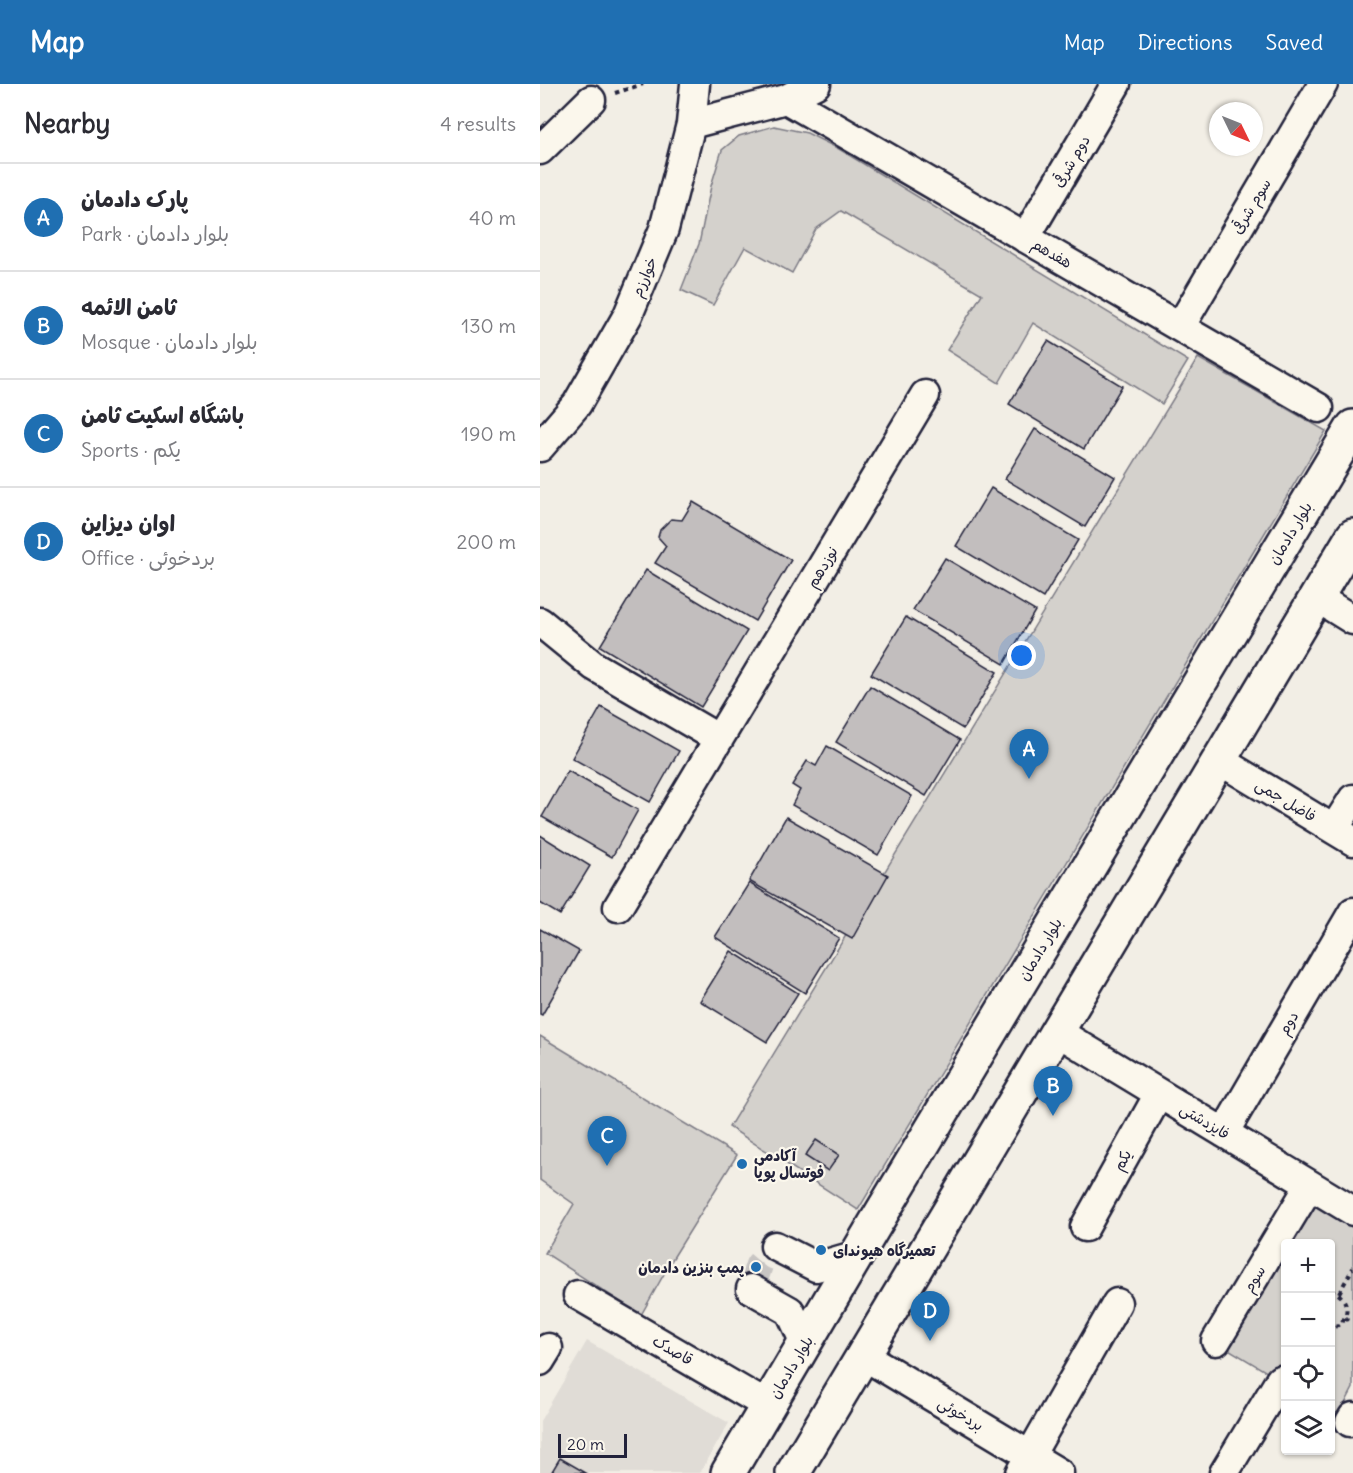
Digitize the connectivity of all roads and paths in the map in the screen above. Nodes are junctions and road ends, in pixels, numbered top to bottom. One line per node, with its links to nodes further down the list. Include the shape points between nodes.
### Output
1 (695, 84): 7 (street, خوارزم)
2 (816, 84): 5 (street)
3 (1116, 84): 9 (street, دوم شرقی)
4 (1323, 84): 10 (street, سوم شرقی)
5 (786, 99): 7 (street); 9 (street, هفدهم)
6 (591, 100): 8 (street)
7 (691, 124): 14 (street, خوارزم, via 664,229 628,315 577,404)
8 (540, 150)
9 (1025, 238): 10 (street, هفدهم)
10 (1180, 327): 12 (street, هفدهم)
11 (925, 395): 19 (street, نوزدهم)
12 (1319, 408)
13 (1353, 427): 32 (main road, بلوار دادمان)
14 (540, 447)
15 (1353, 536): 16 (main road)
16 (1316, 597): 17 (street); 20 (main road)
17 (1353, 620)
18 (540, 622): 19 (street, via 594,666)
19 (719, 739): 23 (street, نوزدهم)
20 (1219, 760): 22 (street, فاضل جمی); 25 (main road)
21 (1353, 799): 22 (street)
22 (1344, 835)
23 (618, 907)
24 (1353, 912): 27 (street, دوم)
25 (1056, 1031): 26 (street, فایزدشتی); 44 (main road)
26 (1159, 1094): 27 (street, فایزدشتی); 30 (street, یکم)
27 (1224, 1133): 28 (street, فایزدشتی)
28 (1310, 1185): 29 (street, فایزدشتی); 42 (street, سوم)
29 (1353, 1211)
30 (1085, 1227)
31 (775, 1245): 32 (street, via 816,1267)
32 (857, 1255): 43 (main road, بلوار دادمان)
33 (1353, 1268): 36 (path)
34 (751, 1289): 43 (street, via 790,1311)
35 (1335, 1292): 36 (path)
36 (1339, 1293): 39 (path, via 1346,1305)
37 (578, 1295): 46 (street, قاصدک)
38 (1117, 1303): 47 (street)
39 (1345, 1318): 40 (path); 41 (path)
40 (1353, 1322)
41 (1335, 1326)
42 (1215, 1341)
43 (805, 1343): 46 (main road, بلوار دادمان)
44 (863, 1355): 47 (street, بردخوئی); 49 (main road)
45 (1280, 1380): 51 (street)
46 (768, 1406): 48 (main road, بلوار دادمان)
47 (1025, 1464): 50 (street, بردخوئی)
48 (728, 1473)
49 (793, 1473)
50 (1059, 1473)
51 (1224, 1473)

